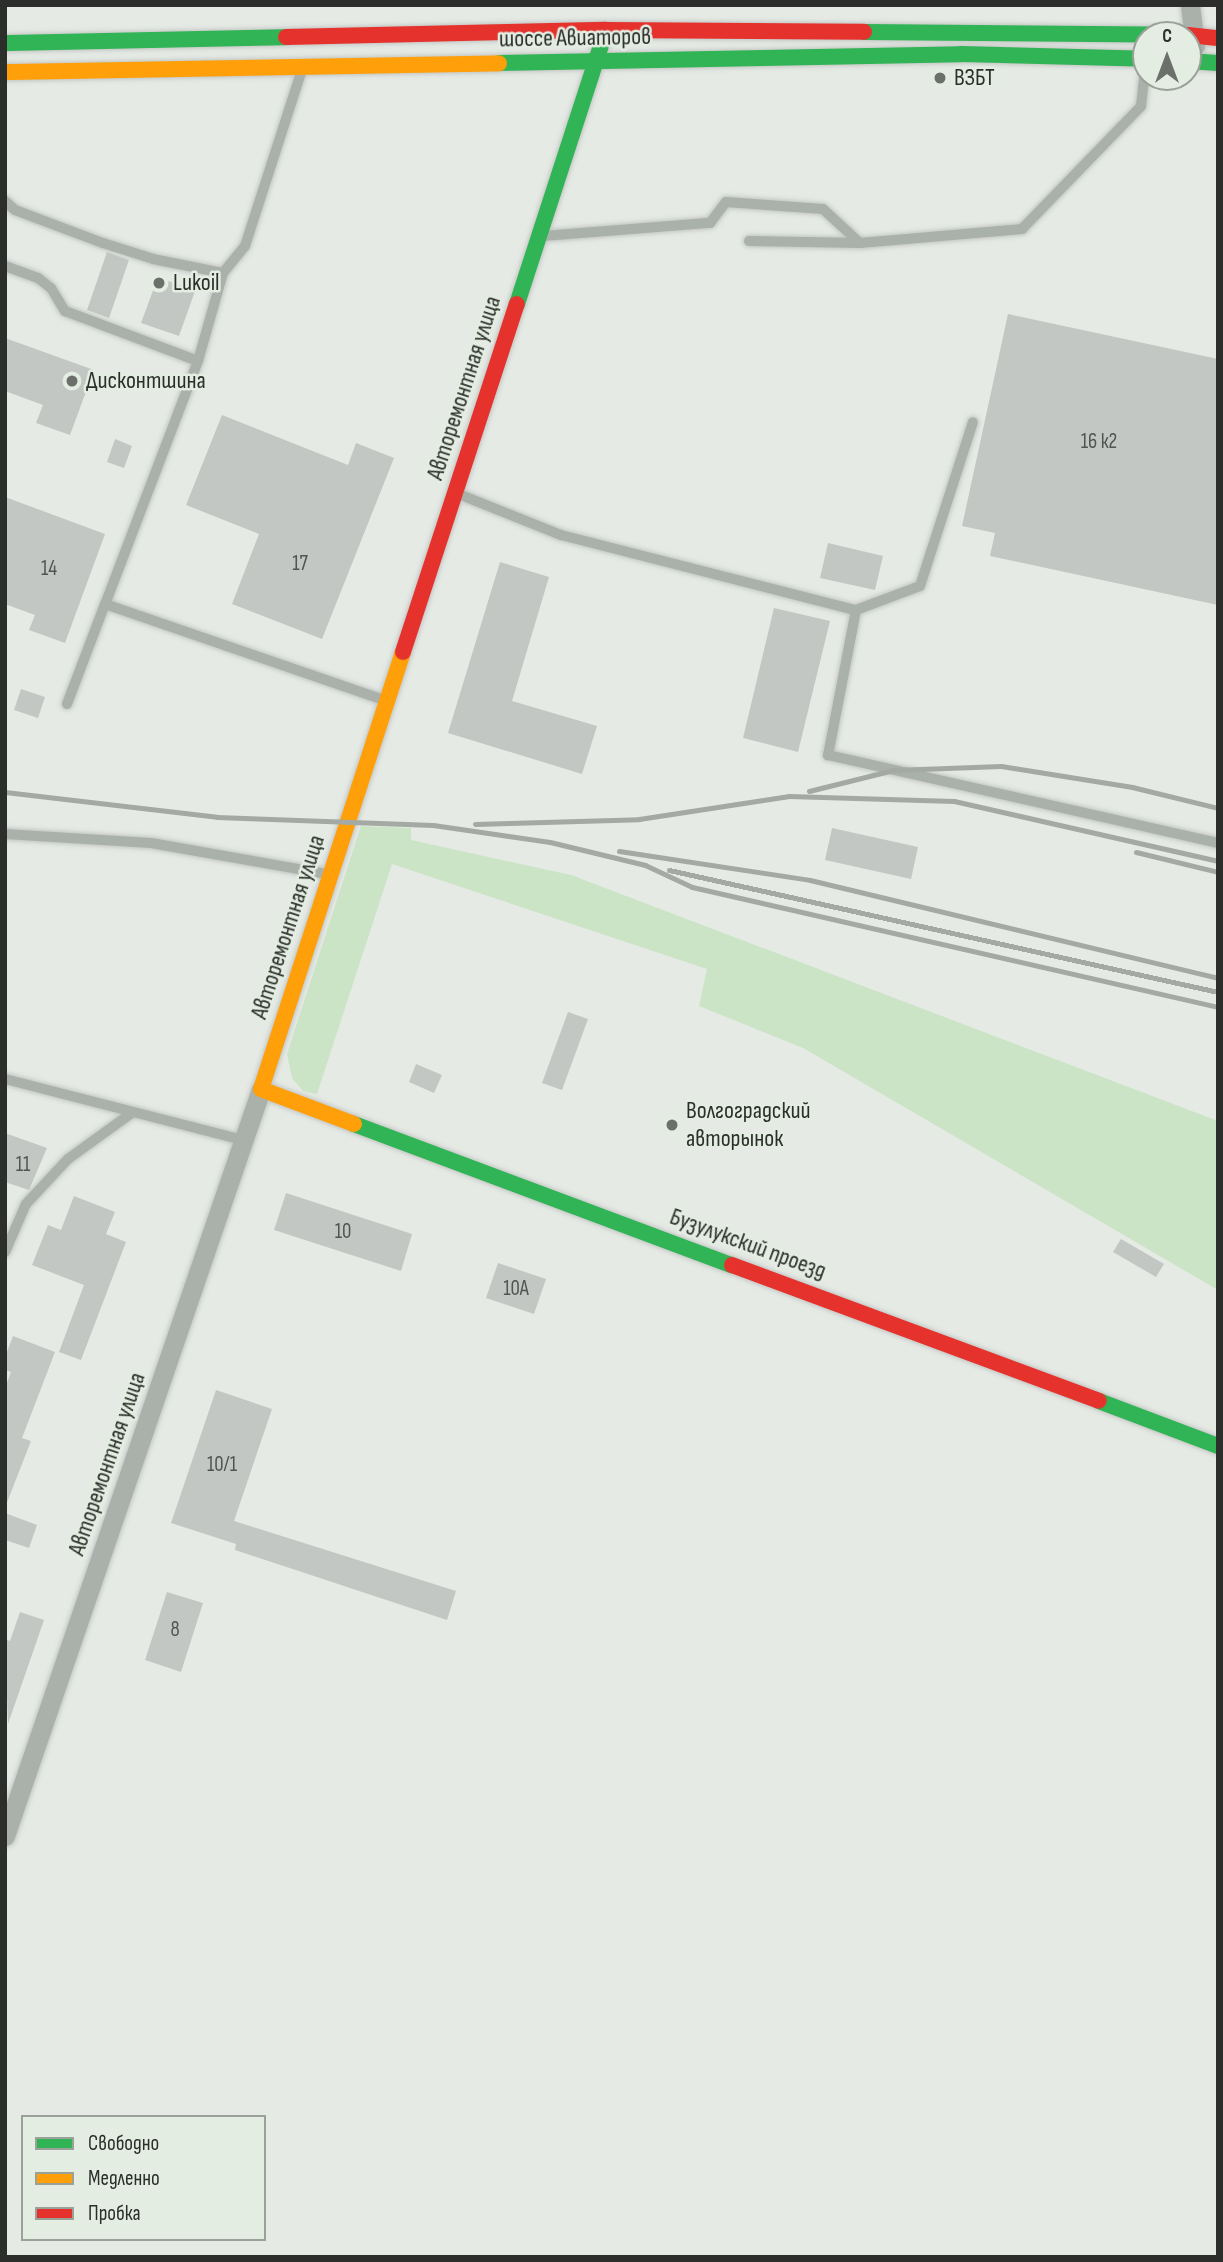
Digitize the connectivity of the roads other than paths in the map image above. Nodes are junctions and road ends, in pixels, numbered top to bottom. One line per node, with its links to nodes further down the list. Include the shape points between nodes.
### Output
1 (606, 30): 2 (main road, шоссе Авиаторов); 3 (main road, шоссе Авиаторов); 5 (main road, Авторемонтная улица)
2 (1132, 35)
3 (5, 43)
4 (1132, 59): 5 (main road, шоссе Авиаторов, via 961,54)
5 (596, 60): 6 (main road, шоссе Авиаторов); 10 (main road, Авторемонтная улица)
6 (303, 67): 7 (main road, шоссе Авиаторов); 14 (lane, via 245,246)
7 (5, 72)
8 (1143, 91): 12 (lane, via 1141,106 1022,229)
9 (5, 201): 14 (lane, via 15,210 103,243)
10 (539, 237): 12 (lane, via 710,223 726,202 822,209); 17 (main road, Авторемонтная улица)
11 (749, 241): 12 (lane)
12 (860, 243)
13 (5, 266): 15 (lane, via 38,278 51,288 65,311)
14 (223, 273): 15 (lane)
15 (198, 361): 18 (lane)
16 (973, 422): 19 (lane, via 920,586)
17 (455, 493): 19 (lane, via 561,535); 20 (main road, Авторемонтная улица)
18 (105, 604): 20 (lane); 21 (lane)
19 (856, 611): 23 (lane, via 828,755)
20 (387, 701): 24 (main road, Авторемонтная улица)
21 (67, 704)
22 (5, 834): 24 (lane, via 151,843)
23 (1218, 843)
24 (331, 874): 26 (main road, Авторемонтная улица)
25 (5, 1079): 27 (lane)
26 (261, 1088): 28 (street, Авторемонтная улица); 30 (main road, Бузулукский проезд)
27 (134, 1112): 28 (lane); 29 (lane, via 68,1159 34,1195)
28 (243, 1140): 31 (street, Авторемонтная улица)
29 (5, 1252)
30 (1218, 1447)
31 (5, 1836)

